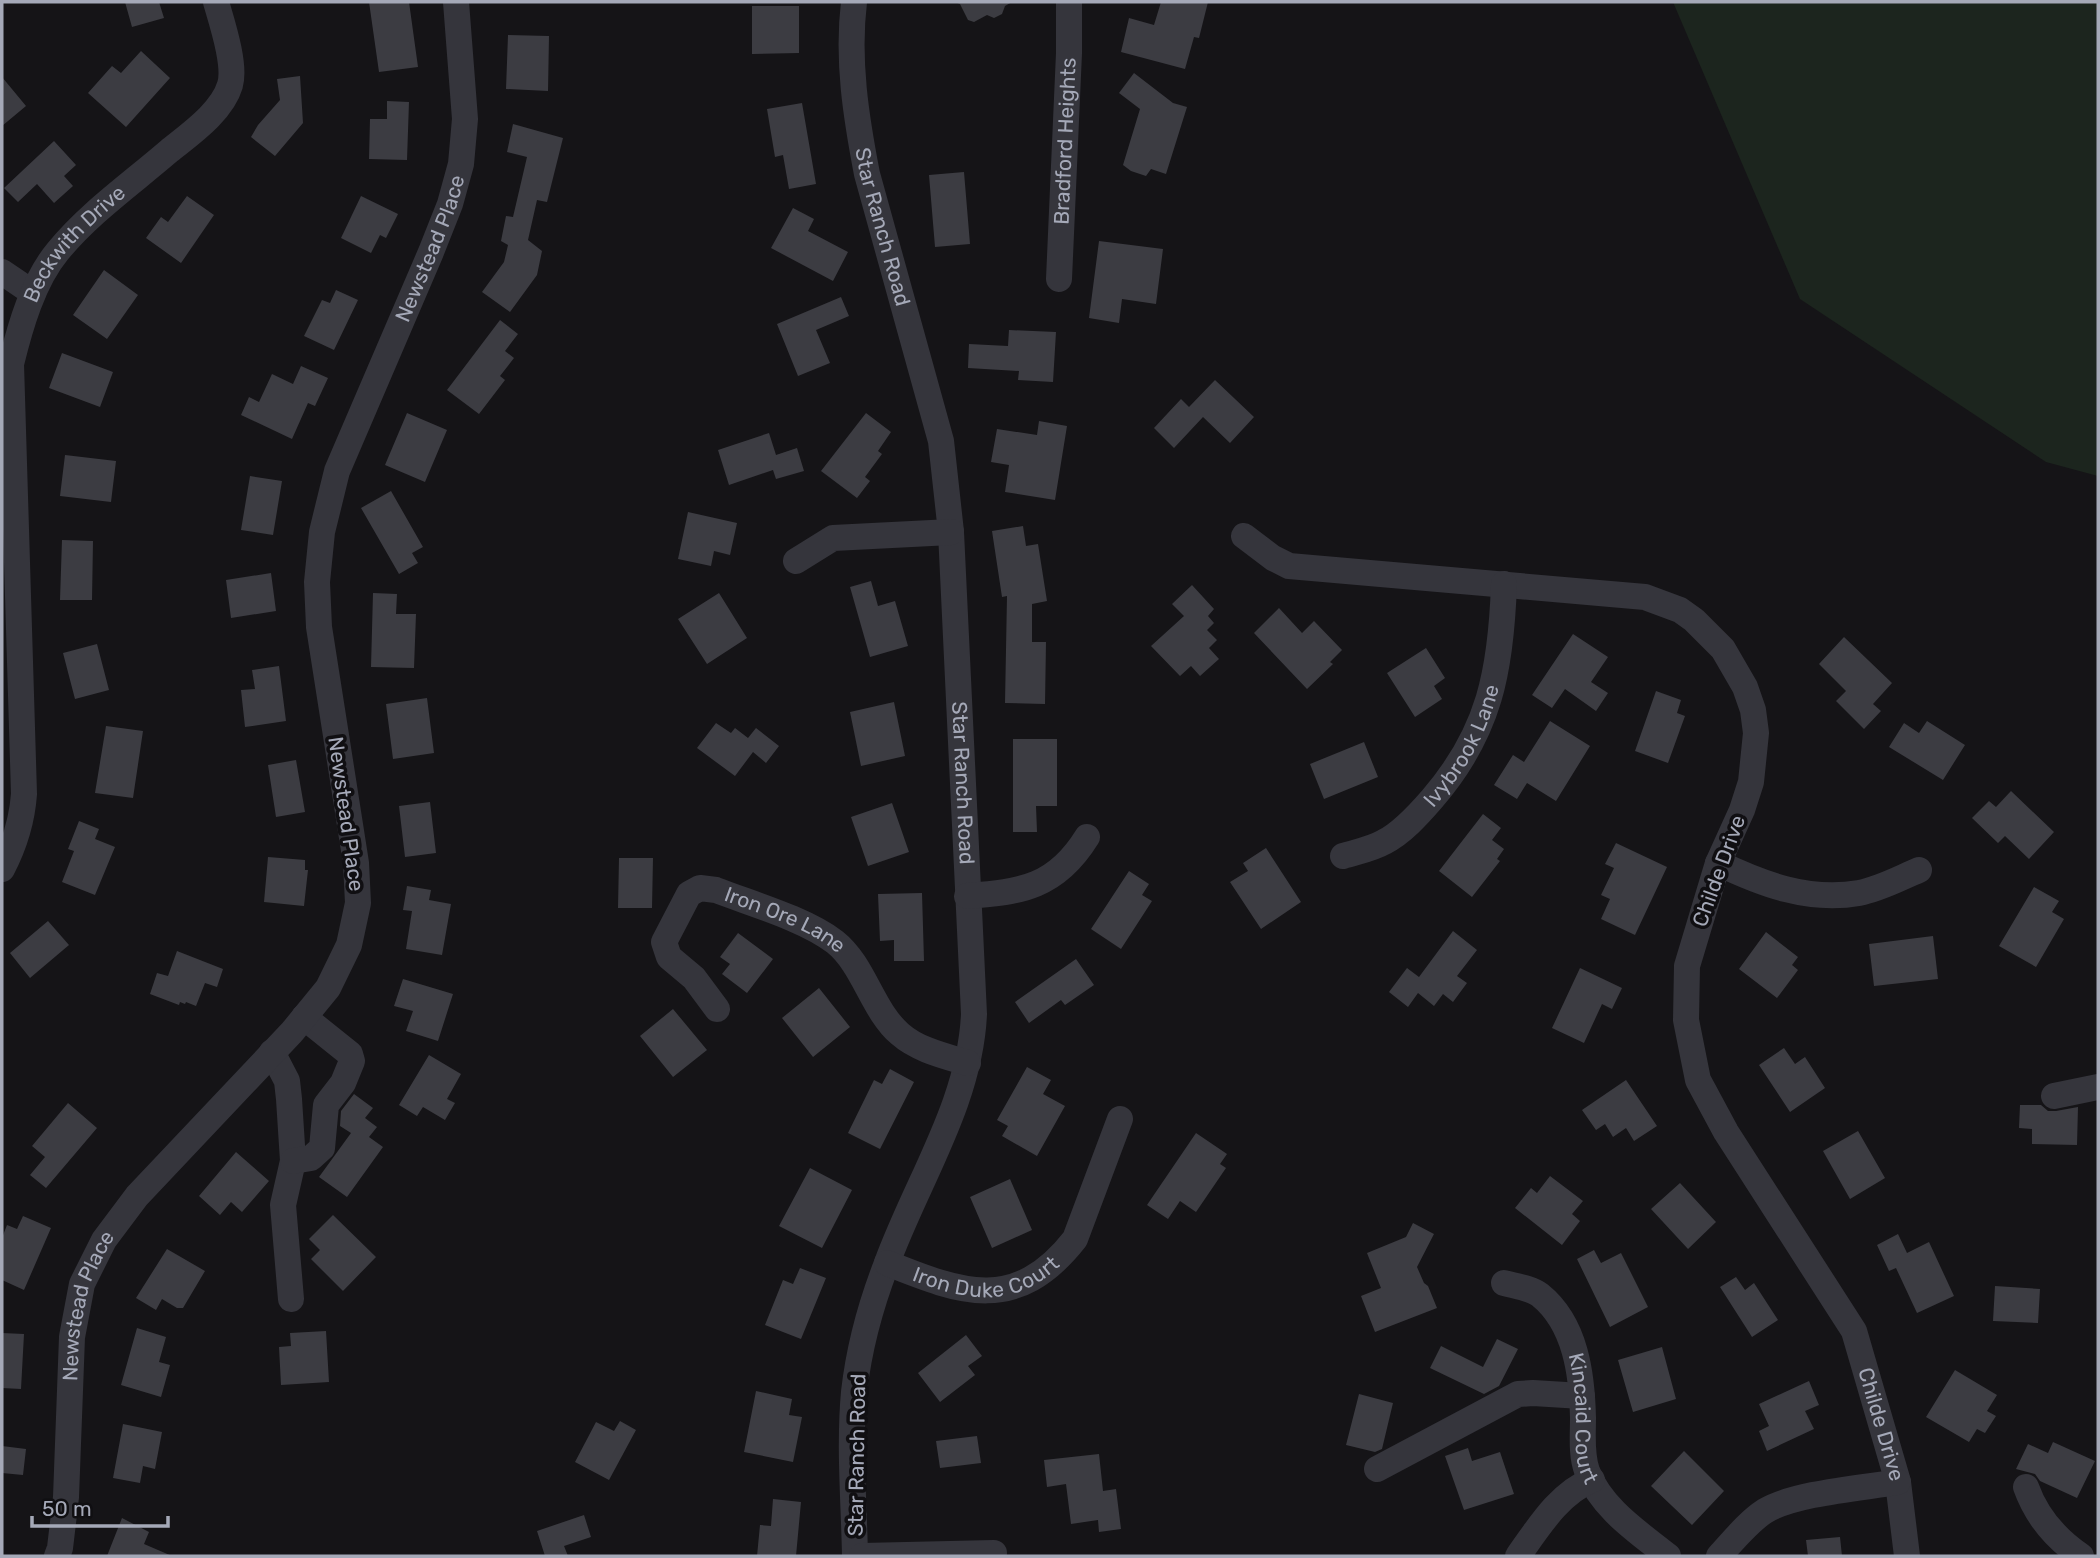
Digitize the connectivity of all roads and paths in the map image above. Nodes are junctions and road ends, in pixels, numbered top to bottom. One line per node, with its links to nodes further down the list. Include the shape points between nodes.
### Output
1 (216, 2): 7 (street, Beckwith Drive, via 230,51 231,85 214,113 92,217 57,253)
2 (456, 2): 19 (street, Newstead Place, via 466,119 461,164 431,252 337,471 322,532 319,627 356,863 358,903 349,945 328,988)
3 (854, 2): 8 (street, Star Ranch Road, via 851,30 859,131 941,441)
4 (1069, 2): 6 (street, Bradford Heights)
5 (2, 272): 7 (street)
6 (1059, 279)
7 (33, 293): 15 (street, Beckwith Drive, via 11,364 24,794 15,845)
8 (951, 532): 10 (street, via 833,538); 17 (street, Star Ranch Road)
9 (1244, 536): 11 (street, Childe Drive, via 1289,566)
10 (796, 561)
11 (1504, 584): 13 (street, Ivybrook Lane, via 1497,668 1472,741 1441,788 1404,827 1384,842); 14 (street, Childe Drive, via 1645,597 1694,620 1723,649 1745,687 1756,733 1751,782)
12 (1087, 837): 17 (street, via 1066,866 1029,888)
13 (1343, 856)
14 (1718, 863): 16 (street, via 1786,890 1832,895 1859,893); 32 (street, Childe Drive, via 1687,966 1686,1020 1698,1080 1726,1132 1854,1331)
15 (2, 869)
16 (1919, 870)
17 (967, 896): 21 (street, Star Ranch Road, via 974,1014)
18 (717, 1009): 21 (street, Iron Ore Lane, via 694,978 669,957 664,942 689,894 701,888 816,929 849,957 897,1032 911,1042)
19 (304, 1017): 20 (street, Newstead Place); 25 (street, via 350,1054 352,1061 326,1105 321,1148 310,1158)
20 (272, 1052): 25 (street, via 287,1081); 35 (street, Newstead Place, via 137,1196 104,1240 82,1284 72,1337 66,1497)
21 (968, 1063): 26 (street, Star Ranch Road)
22 (2098, 1087): 23 (street)
23 (2054, 1096)
24 (1120, 1119): 26 (street, Iron Duke Court, via 1075,1239 1025,1281 982,1292 939,1284)
25 (293, 1161): 28 (street, via 283,1205)
26 (887, 1263): 36 (street, Star Ranch Road, via 861,1344 854,1393)
27 (1504, 1283): 29 (street, Kincaid Court, via 1538,1293 1553,1309 1572,1343)
28 (291, 1299)
29 (1582, 1396): 30 (street, via 1518,1395); 31 (street, Kincaid Court, via 1583,1451)
30 (1377, 1469)
31 (1592, 1480): 38 (street, via 1563,1498); 39 (street, Kincaid Court, via 1623,1520)
32 (1898, 1482): 40 (street, via 1786,1502 1766,1510); 41 (street, Childe Drive)
33 (2026, 1487): 42 (street, via 2040,1516)
34 (993, 1553): 37 (street)
35 (57, 1556)
36 (855, 1556)
37 (862, 1556)
38 (1518, 1556)
39 (1668, 1556)
40 (1719, 1556)
41 (1907, 1556)
42 (2081, 1556)

